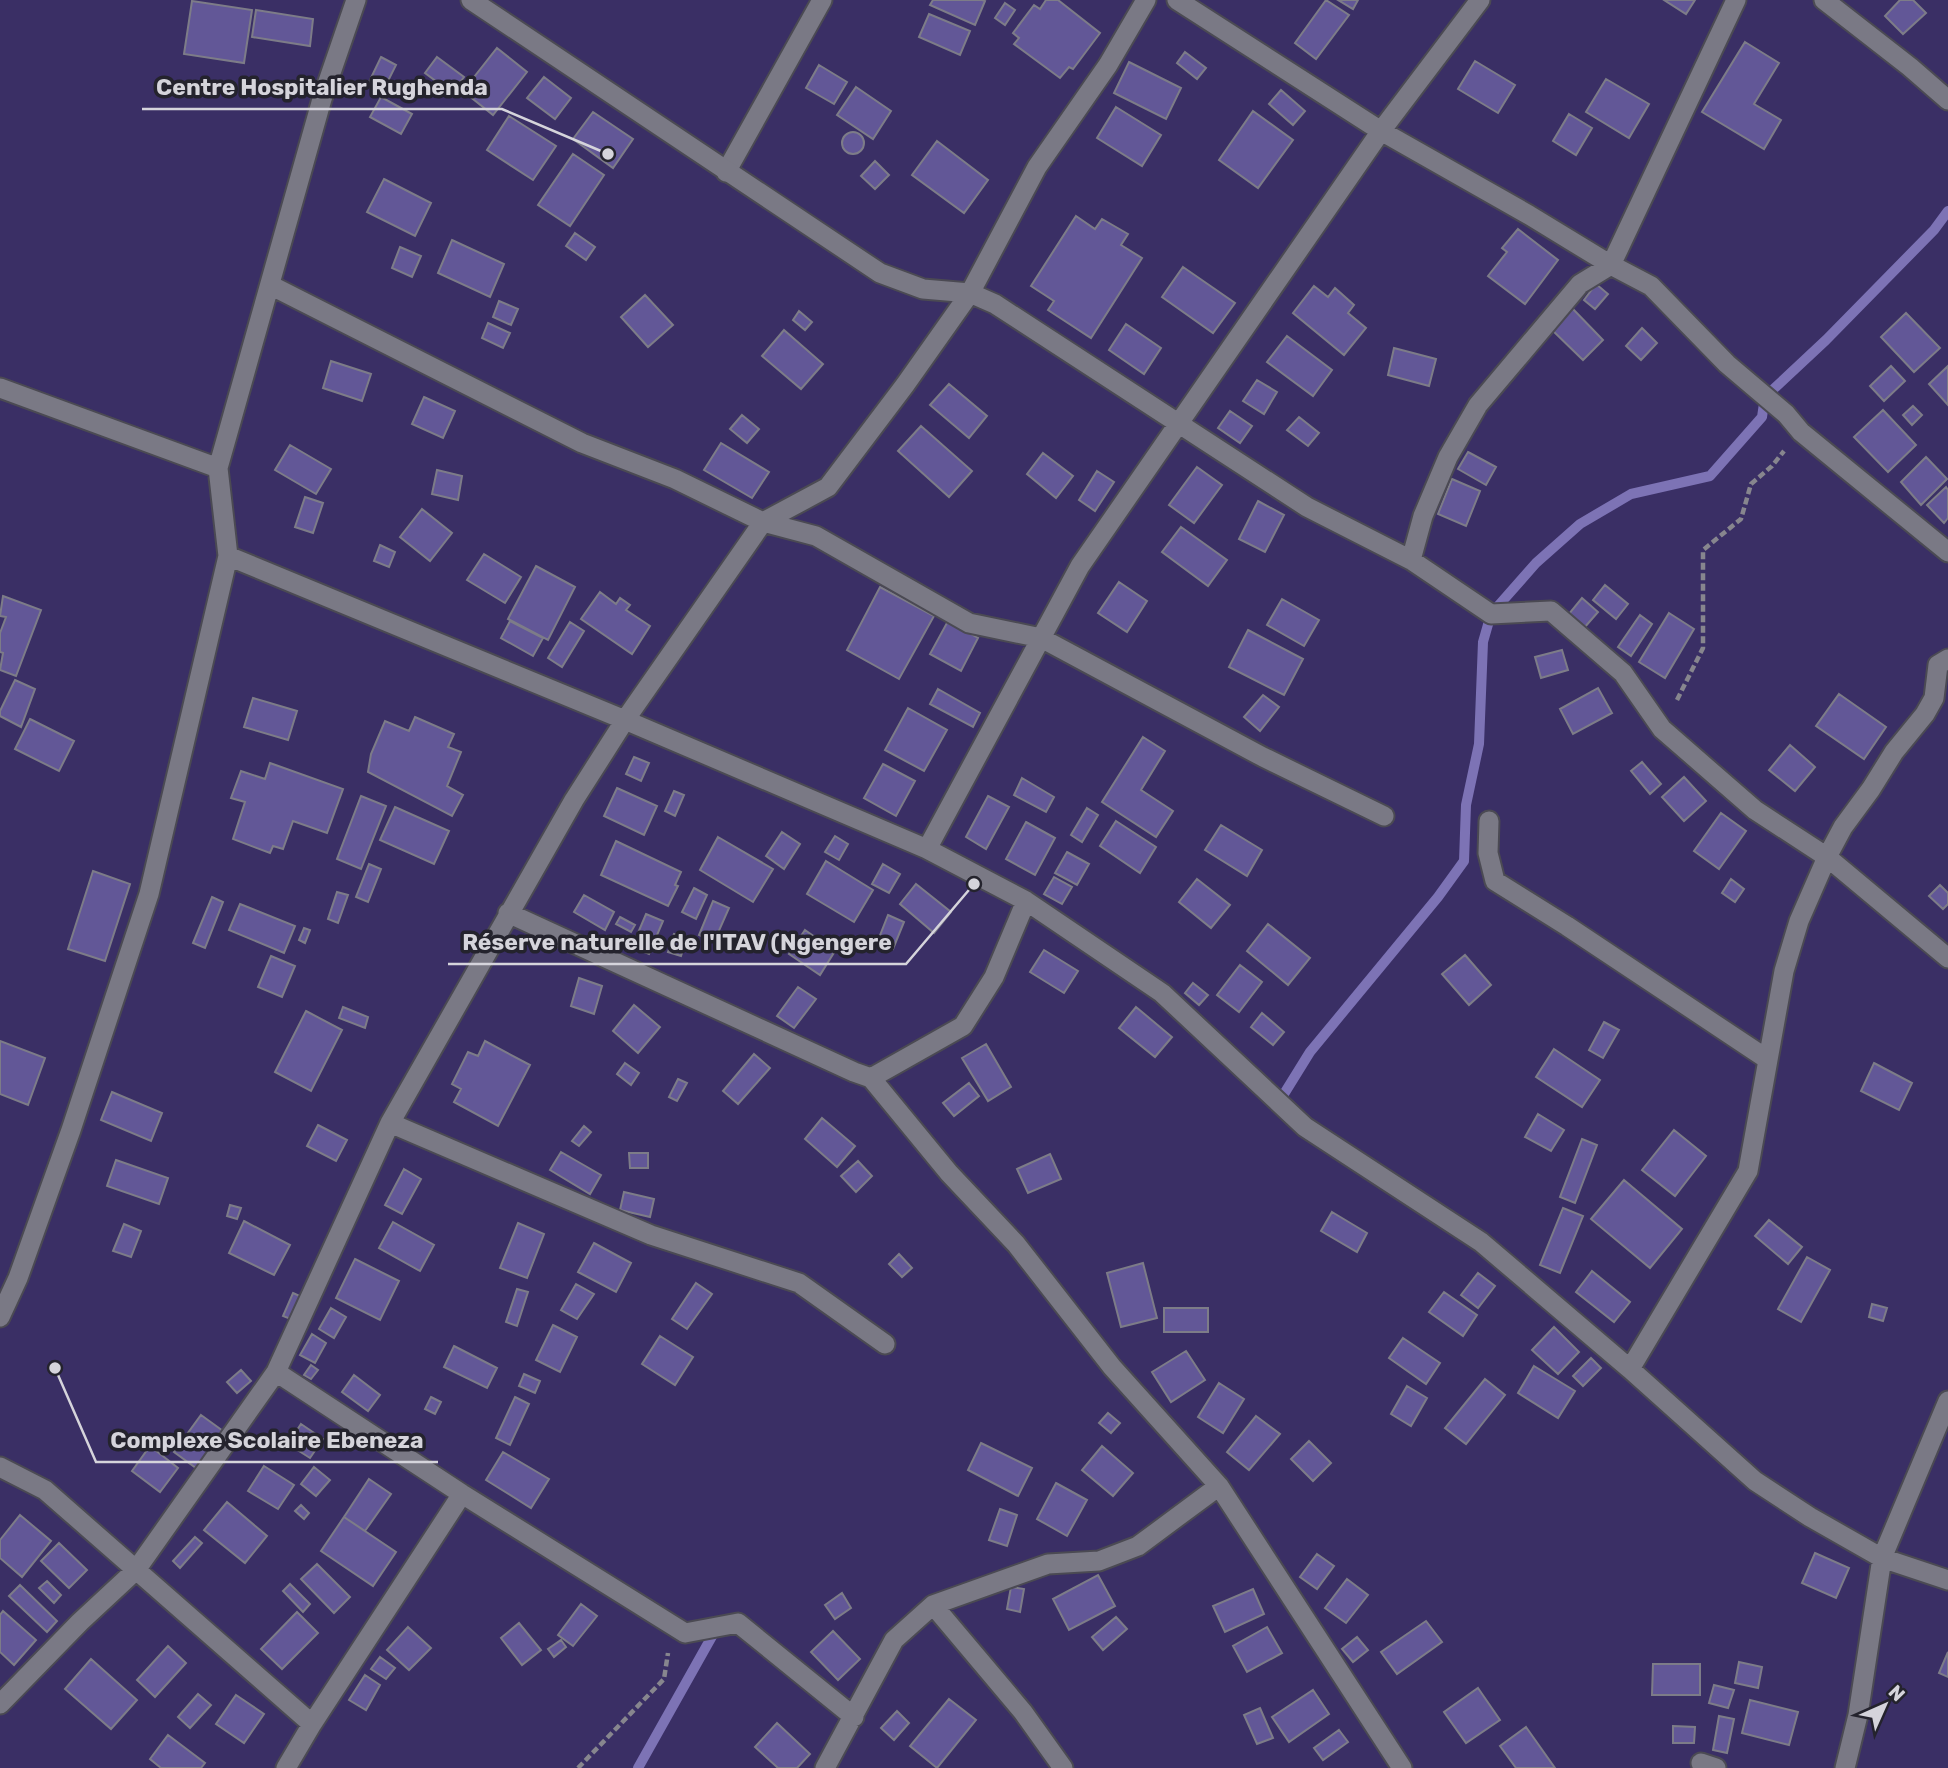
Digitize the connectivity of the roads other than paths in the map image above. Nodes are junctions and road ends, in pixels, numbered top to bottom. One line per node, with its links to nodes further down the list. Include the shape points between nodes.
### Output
1 (356, 0): 13 (street, via 322,99)
2 (471, 0): 11 (street)
3 (822, 0): 11 (street)
4 (1146, 0): 14 (street, via 1108,65 1037,167)
5 (1177, 0): 10 (street)
6 (1480, 0): 10 (street)
7 (1736, 0): 12 (street)
8 (1824, 0): 9 (street)
9 (1948, 100)
10 (1381, 131): 12 (street); 16 (street)
11 (726, 172): 14 (street, via 880,273 923,289)
12 (1611, 265): 19 (street, via 1651,286 1801,432); 21 (street, via 1580,284 1478,405 1448,457 1423,516)
13 (270, 285): 17 (street); 18 (street, via 582,443 675,479)
14 (970, 293): 16 (street, via 995,304); 18 (street, via 828,487)
15 (0, 388): 17 (street)
16 (1180, 424): 21 (street, via 1307,507); 22 (street, via 1080,566)
17 (218, 468): 20 (street)
18 (763, 522): 22 (street, via 816,537 969,623); 24 (street)
19 (1948, 552)
20 (228, 556): 24 (street); 35 (street, via 149,894 71,1130)
21 (1412, 560): 28 (street, via 1491,614 1551,611 1623,673 1662,729 1755,810)
22 (1041, 638): 25 (street); 27 (street)
23 (1948, 659): 28 (street, via 1938,665 1934,698 1925,715 1894,752)
24 (625, 720): 27 (street); 30 (street)
25 (1384, 816)
26 (1489, 821): 32 (street, via 1488,853 1495,881)
27 (927, 849): 29 (street)
28 (1827, 857): 31 (street); 32 (street, via 1798,921)
29 (1026, 901): 33 (street, via 993,977 963,1026); 37 (street, via 1162,993 1305,1126 1481,1242)
30 (508, 913): 33 (street); 34 (street)
31 (1948, 958)
32 (1767, 1059): 37 (street, via 1748,1171)
33 (871, 1078): 41 (street, via 949,1173 1016,1244 1112,1367)
34 (390, 1123): 36 (street, via 651,1235 799,1283); 38 (street)
35 (0, 1317)
36 (885, 1344)
37 (1630, 1369): 43 (street, via 1755,1481)
38 (276, 1372): 42 (street); 44 (street)
39 (1948, 1401): 43 (street)
40 (0, 1467): 44 (street, via 45,1490)
41 (1219, 1486): 46 (street, via 1138,1546 1098,1561 1048,1564); 53 (street)
42 (462, 1494): 48 (street, via 685,1633 738,1623); 49 (street)
43 (1882, 1558): 45 (street); 54 (street, via 1858,1715)
44 (136, 1570): 47 (street); 49 (street)
45 (1948, 1580)
46 (933, 1605): 48 (street, via 894,1640); 52 (street, via 1023,1712)
47 (0, 1704)
48 (854, 1717): 51 (street)
49 (312, 1724): 50 (street)
50 (286, 1768)
51 (825, 1768)
52 (1063, 1768)
53 (1402, 1768)
54 (1845, 1768)

